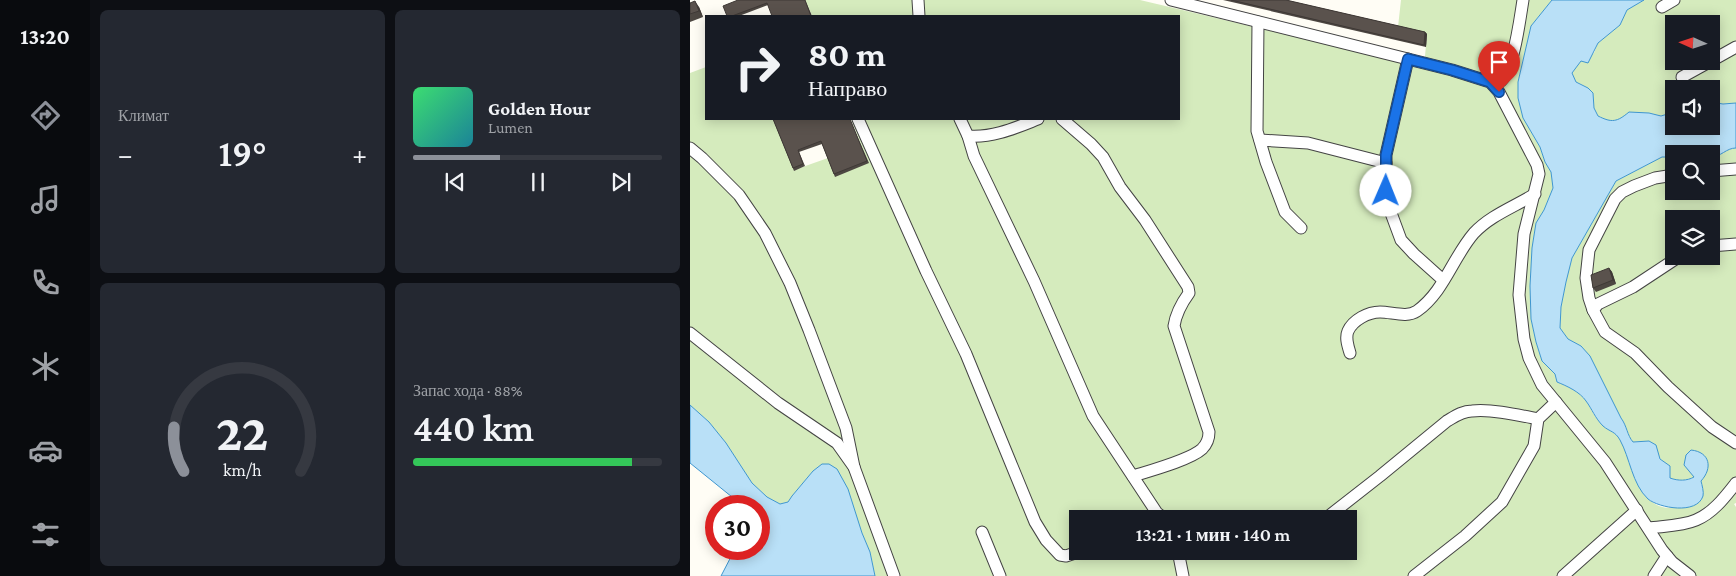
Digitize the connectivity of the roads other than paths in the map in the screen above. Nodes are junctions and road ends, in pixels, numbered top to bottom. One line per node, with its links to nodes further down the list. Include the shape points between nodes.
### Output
1 (918, 0): 6 (street)
2 (1171, 0): 7 (street)
3 (1523, 0): 13 (street, via 1509,65 1502,80)
4 (1674, 0): 5 (street)
5 (1662, 7)
6 (919, 15)
7 (1258, 22): 10 (street); 19 (street, via 1257,130)
8 (1736, 47): 9 (street)
9 (1720, 56)
10 (1408, 59): 13 (street); 21 (street)
11 (1695, 70): 12 (street)
12 (1682, 77)
13 (1494, 85): 25 (street, via 1537,165 1539,174)
14 (858, 120): 45 (street, via 966,354 1035,522 1060,555)
15 (960, 120): 18 (street)
16 (1035, 120): 18 (street, via 994,134)
17 (1063, 120): 38 (street, via 1103,157 1188,287 1189,293 1179,308 1174,326 1209,432 1207,443 1200,451 1169,465)
18 (968, 136): 38 (street, via 974,156 1034,281 1093,416)
19 (1260, 140): 21 (street, via 1308,143); 26 (street, via 1285,212)
20 (690, 148): 37 (street, via 739,195 765,233 790,282 819,357 846,428)
21 (1386, 163): 30 (street, via 1388,202 1401,240)
22 (1736, 169): 23 (street)
23 (1720, 170)
24 (1665, 176): 31 (street, via 1634,186 1615,199 1587,258 1586,278)
25 (1535, 194): 30 (street, via 1502,211 1475,232); 34 (street, via 1524,234 1520,313 1529,358 1542,385)
26 (1301, 228)
27 (1736, 244): 28 (street)
28 (1720, 245)
29 (1666, 265): 31 (street)
30 (1444, 280): 33 (street, via 1430,300 1413,314 1376,312 1354,323 1346,340)
31 (1593, 310): 36 (street, via 1605,332 1635,352 1712,427)
32 (690, 333): 37 (street, via 778,404 837,443)
33 (1350, 354)
34 (1556, 402): 35 (street); 42 (street, via 1605,462)
35 (1538, 419): 41 (street, via 1471,411 1456,416); 51 (street, via 1534,446 1502,502)
36 (1736, 443)
37 (854, 467): 48 (street)
38 (1133, 476): 40 (street)
39 (1736, 483): 43 (street, via 1724,499 1696,520)
40 (1155, 510)
41 (1337, 510)
42 (1637, 510): 43 (street); 52 (street)
43 (1649, 528): 46 (street)
44 (982, 532): 49 (street)
45 (1069, 555)
46 (1668, 556): 53 (street); 54 (street)
47 (1180, 560): 50 (street)
48 (894, 576)
49 (1000, 576)
50 (1184, 576)
51 (1414, 576)
52 (1563, 576)
53 (1654, 576)
54 (1690, 576)

